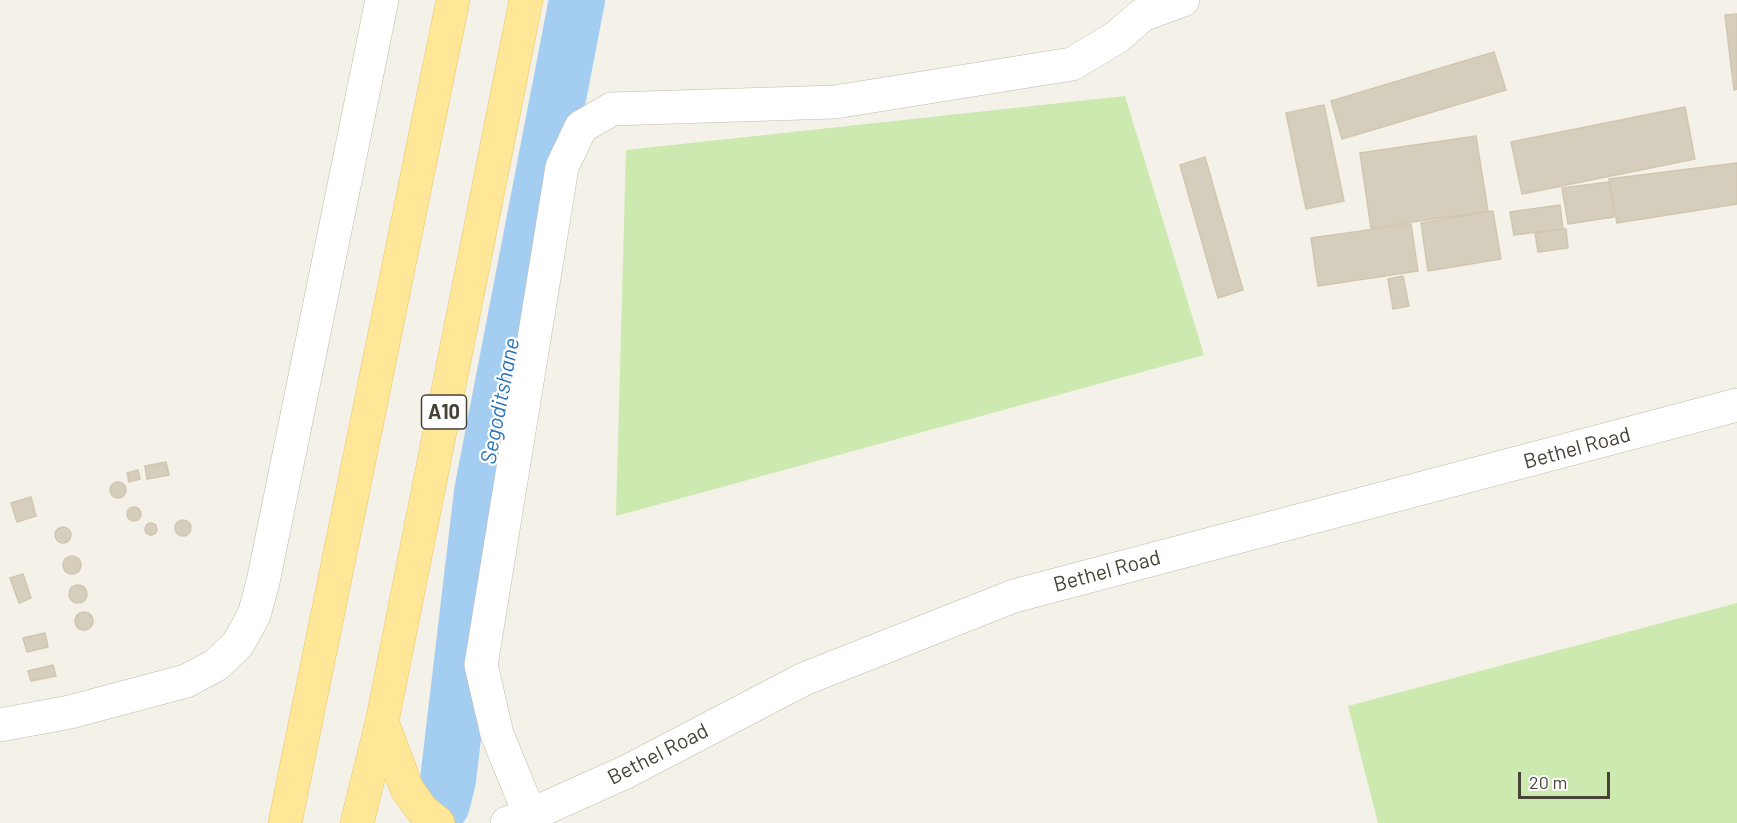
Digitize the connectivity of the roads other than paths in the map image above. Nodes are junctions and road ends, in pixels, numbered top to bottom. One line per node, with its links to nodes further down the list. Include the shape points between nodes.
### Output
1 (382, 0): 8 (street, via 254,615 238,644 216,665 186,681 70,712)
2 (453, 0): 10 (main road)
3 (526, 0): 7 (main road, A10)
4 (1183, 0): 5 (street)
5 (1142, 8): 9 (street, via 1117,37 1072,63 835,102 612,109 580,127 562,167 481,665)
6 (1737, 405): 9 (street, Bethel Road, via 1014,596 804,679 626,772)
7 (382, 722): 11 (main road, A10); 12 (main road, via 407,789 423,812)
8 (0, 725)
9 (519, 819)
10 (285, 823)
11 (357, 823)
12 (438, 823)

